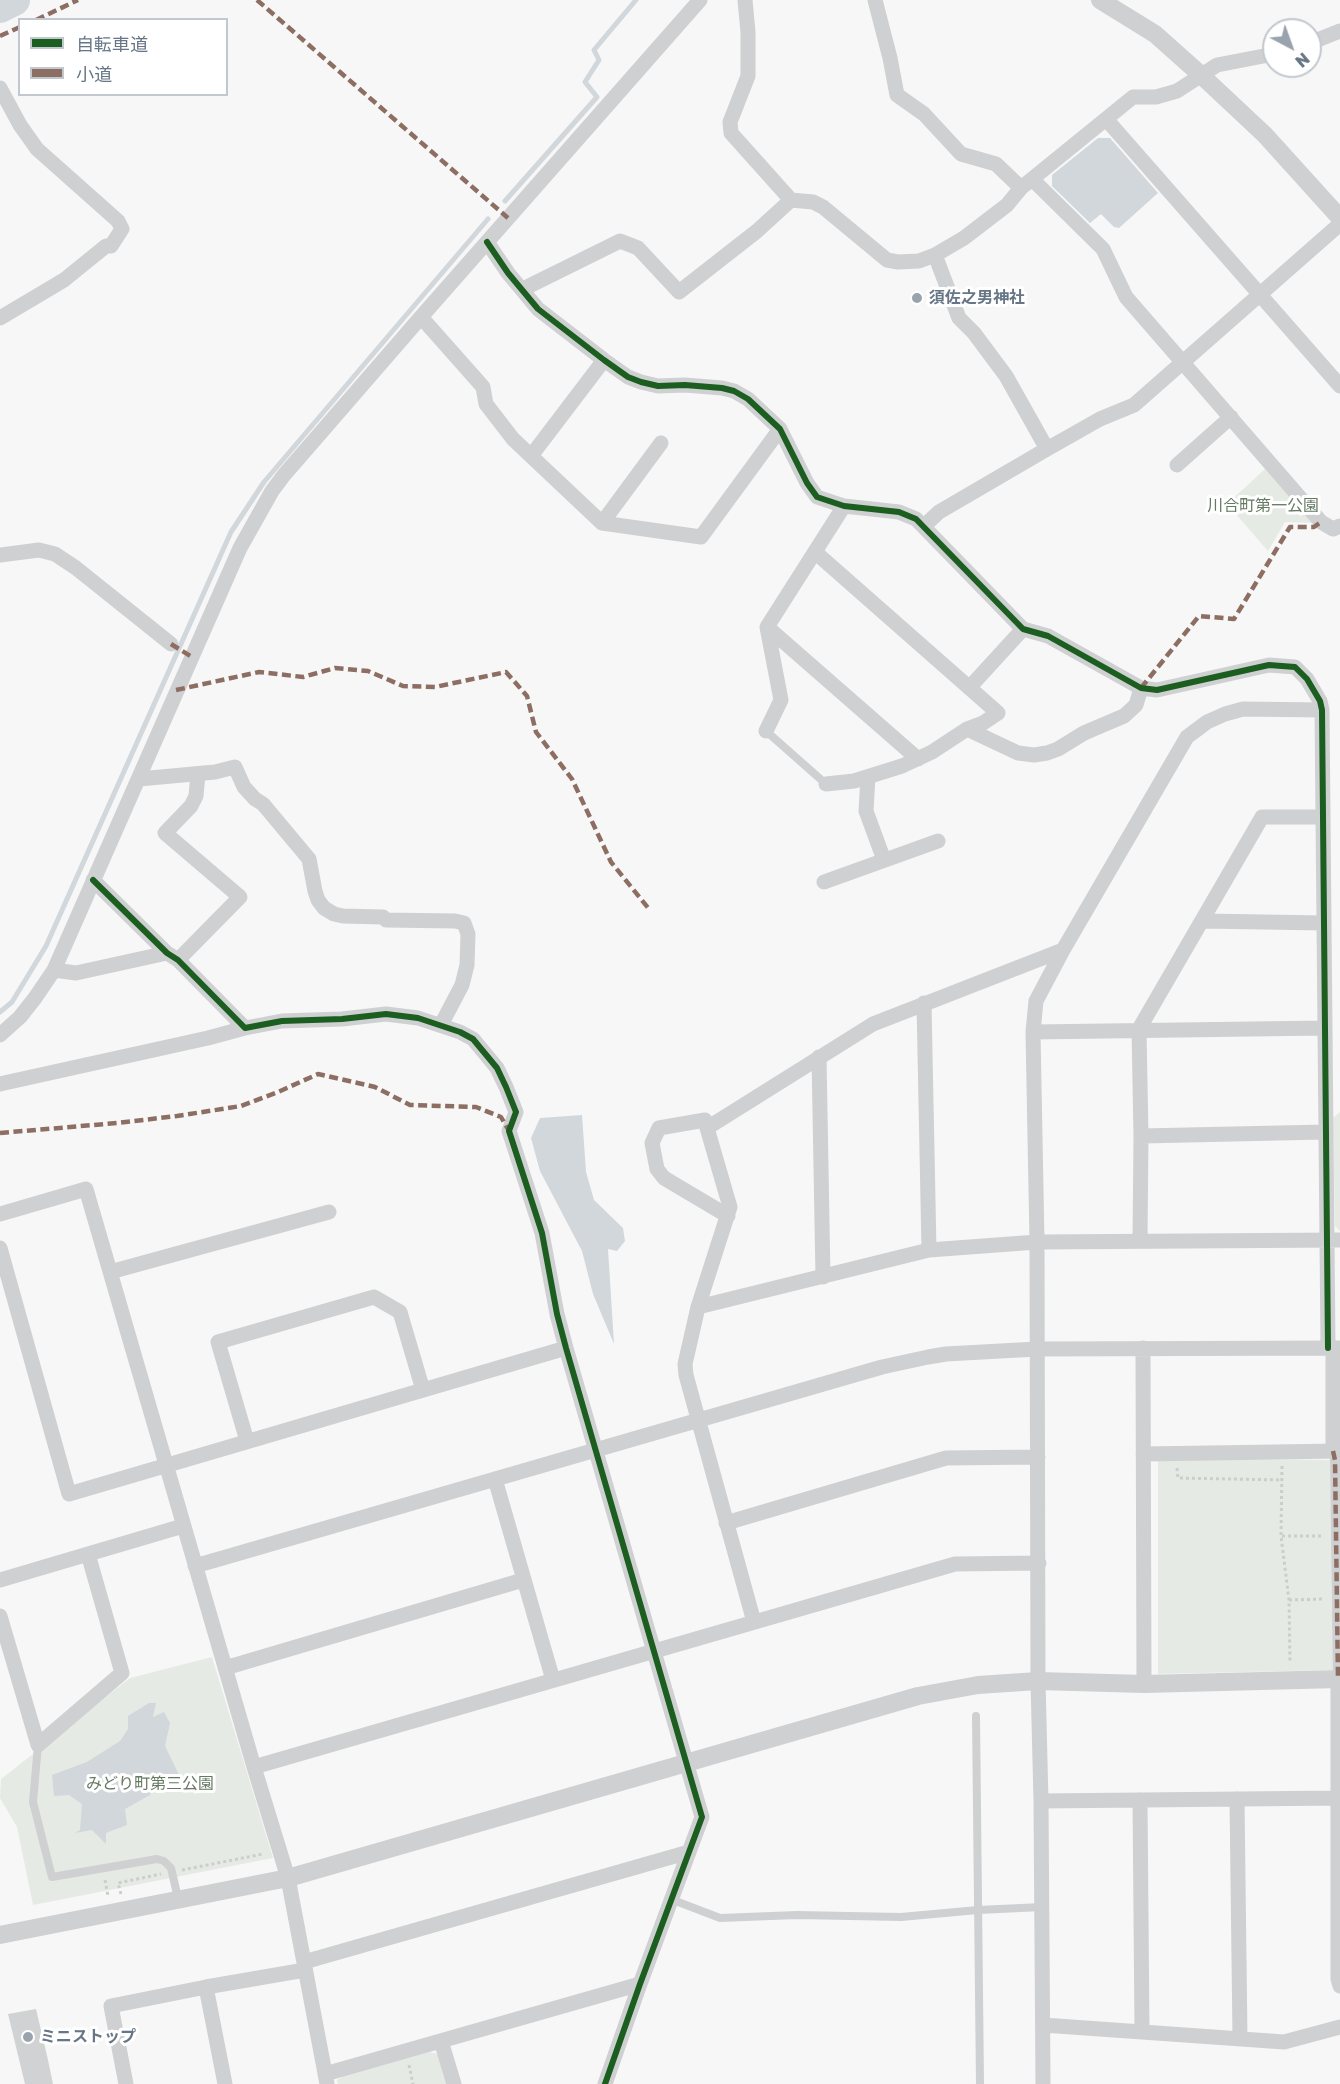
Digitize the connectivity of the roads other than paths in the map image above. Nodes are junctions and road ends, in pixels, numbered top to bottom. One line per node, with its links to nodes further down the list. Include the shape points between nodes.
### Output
1 (700, 0): 15 (street)
2 (744, 0): 12 (street, via 748,76 729,128)
3 (875, 0): 11 (street, via 897,95 924,114 960,154 996,164)
4 (1100, 0): 8 (street, via 1155,34)
5 (1340, 31): 6 (street)
6 (1322, 38)
7 (1262, 56): 8 (street, via 1217,65)
8 (1201, 75): 10 (street, via 1177,91 1156,97 1133,97); 13 (street, via 1265,135)
9 (0, 88): 20 (street, via 37,149 118,221 122,229 111,246)
10 (1106, 119): 11 (street); 18 (street)
11 (1027, 184): 16 (street, via 1007,205); 22 (street, via 1103,249 1126,297)
12 (791, 200): 16 (street, via 823,207 887,260 919,261); 17 (street, via 679,291 638,248 620,241)
13 (1340, 218)
14 (1340, 224): 18 (street)
15 (487, 242): 17 (street); 19 (street)
16 (935, 255): 27 (street, via 959,318 1006,376)
17 (523, 289): 21 (street, via 538,309)
18 (1259, 293): 22 (street); 23 (street)
19 (421, 317): 28 (street, via 483,387 486,404); 47 (street, via 284,475 262,508 240,548)
20 (0, 318)
21 (604, 360): 25 (street, via 628,377 658,386 706,386 734,391); 28 (street)
22 (1184, 362): 24 (street); 27 (street, via 1134,405 1100,418)
23 (1340, 386)
24 (1231, 417): 29 (street); 33 (street, via 1321,522 1333,529)
25 (780, 429): 30 (street, via 817,497); 31 (street, via 701,537)
26 (661, 443): 31 (street)
27 (1047, 448): 32 (street, via 939,512)
28 (531, 456): 31 (street)
29 (1177, 465)
30 (844, 506): 32 (street, via 899,512); 34 (street)
31 (602, 523)
32 (924, 526): 37 (street)
33 (1340, 526)
34 (815, 552): 36 (street); 39 (street)
35 (0, 555): 38 (street, via 39,550 55,554)
36 (767, 627): 43 (street, via 781,700); 44 (street)
37 (1023, 629): 39 (street); 40 (street, via 1048,636)
38 (171, 644)
39 (969, 688): 42 (street, via 998,713)
40 (1141, 688): 41 (street, via 1157,690 1280,665 1295,667 1307,679); 42 (street, via 1136,705 1124,716 1047,753 1018,753)
41 (1322, 710): 49 (street); 56 (street, via 1243,709 1225,714 1187,737)
42 (967, 729): 44 (street)
43 (766, 732): 48 (lane)
44 (918, 759): 46 (street)
45 (198, 774): 47 (street); 57 (street, via 191,806 165,833 240,897); 60 (street, via 235,767 244,787 309,859 318,900 334,914 464,923 468,934 467,964 462,985)
46 (868, 777): 48 (street); 51 (street, via 866,811)
47 (139, 779): 52 (street)
48 (826, 784)
49 (1323, 817): 54 (street, via 1262,817); 55 (street)
50 (938, 841): 51 (street)
51 (884, 861): 53 (street)
52 (93, 880): 57 (street); 58 (street)
53 (824, 882)
54 (1203, 921): 55 (street); 63 (street)
55 (1324, 922): 62 (street)
56 (1063, 950): 59 (street); 64 (street, via 1036,1001)
57 (173, 957): 58 (street, via 76,973); 61 (street)
58 (54, 970): 65 (street, via 35,998)
59 (924, 1003): 66 (street, via 873,1024); 79 (street)
60 (441, 1025): 61 (street, via 386,1014 282,1021); 83 (street, via 473,1039 498,1068 516,1112 509,1131 542,1233)
61 (245, 1028): 67 (street)
62 (1325, 1028): 63 (street); 68 (street)
63 (1139, 1029): 64 (street); 71 (street)
64 (1033, 1032): 77 (street)
65 (0, 1035)
66 (819, 1057): 69 (street); 81 (street)
67 (0, 1083)
68 (1333, 1105): 70 (street)
69 (707, 1128): 74 (street, via 730,1207); 74 (street, via 705,1120 660,1128 652,1143 657,1169 664,1178)
70 (1325, 1132): 71 (street); 76 (street)
71 (1141, 1136): 75 (street)
72 (328, 1212): 80 (street)
73 (0, 1214): 80 (street, via 86,1189)
74 (728, 1216): 82 (street)
75 (1140, 1240): 76 (street); 77 (street)
76 (1333, 1240): 85 (street)
77 (1037, 1242): 79 (street); 86 (street)
78 (0, 1248): 94 (street, via 69,1494)
79 (929, 1250): 81 (street)
80 (110, 1272): 94 (street)
81 (823, 1277): 82 (street)
82 (698, 1307): 88 (street, via 685,1364)
83 (566, 1348): 87 (street); 90 (street)
84 (1143, 1348): 85 (street); 86 (street); 92 (street)
85 (1333, 1348): 91 (street)
86 (1037, 1349): 88 (street, via 928,1357); 93 (street)
87 (423, 1390): 89 (street); 89 (street, via 400,1312 374,1296 218,1342)
88 (697, 1420): 90 (street); 96 (street)
89 (247, 1441): 94 (street)
90 (596, 1450): 95 (street); 105 (street)
91 (1337, 1451): 92 (street); 108 (street)
92 (1143, 1454): 110 (street)
93 (1038, 1458): 96 (street, via 946,1458); 99 (street)
94 (165, 1465): 97 (street)
95 (495, 1479): 100 (street); 102 (street)
96 (726, 1523): 104 (street)
97 (183, 1526): 98 (street); 100 (street)
98 (88, 1554): 101 (street); 112 (street, via 122,1673)
99 (1039, 1563): 104 (street, via 955,1564); 109 (street)
100 (195, 1566): 106 (street)
101 (0, 1580)
102 (523, 1580): 106 (street); 107 (street)
103 (0, 1616): 112 (street)
104 (754, 1622): 105 (street)
105 (654, 1652): 107 (street); 113 (street)
106 (225, 1668): 114 (street)
107 (553, 1680): 114 (street)
108 (1339, 1680): 110 (street); 115 (street)
109 (1038, 1681): 110 (street); 113 (street, via 978,1684 918,1696); 118 (street)
110 (1144, 1684)
111 (976, 1716): 124 (lane)
112 (38, 1745): 121 (lane, via 33,1802 52,1877 158,1859 172,1872)
113 (687, 1763): 119 (street, via 702,1817); 120 (street)
114 (254, 1767): 120 (street)
115 (1338, 1798): 116 (street); 128 (street)
116 (1237, 1799): 117 (street); 133 (street)
117 (1140, 1800): 118 (street); 132 (street)
118 (1041, 1801): 123 (street)
119 (689, 1852): 122 (street); 126 (street)
120 (288, 1878): 121 (street); 126 (street)
121 (179, 1900): 125 (street)
122 (673, 1900): 124 (lane, via 720,1918 902,1917); 127 (street)
123 (1042, 1907): 124 (lane); 130 (street)
124 (978, 1910): 140 (lane)
125 (0, 1935)
126 (305, 1966): 129 (street); 135 (street)
127 (640, 1984): 134 (street); 139 (street)
128 (1340, 1986)
129 (206, 1987): 136 (street, via 111,2006); 137 (street)
130 (1043, 2025): 132 (street); 141 (street)
131 (1340, 2026): 133 (street, via 1284,2042)
132 (1142, 2031): 133 (street)
133 (1240, 2038)
134 (441, 2041): 135 (street); 138 (street)
135 (326, 2079)
136 (126, 2084)
137 (225, 2084)
138 (454, 2084)
139 (605, 2084)
140 (980, 2084)
141 (1043, 2084)

